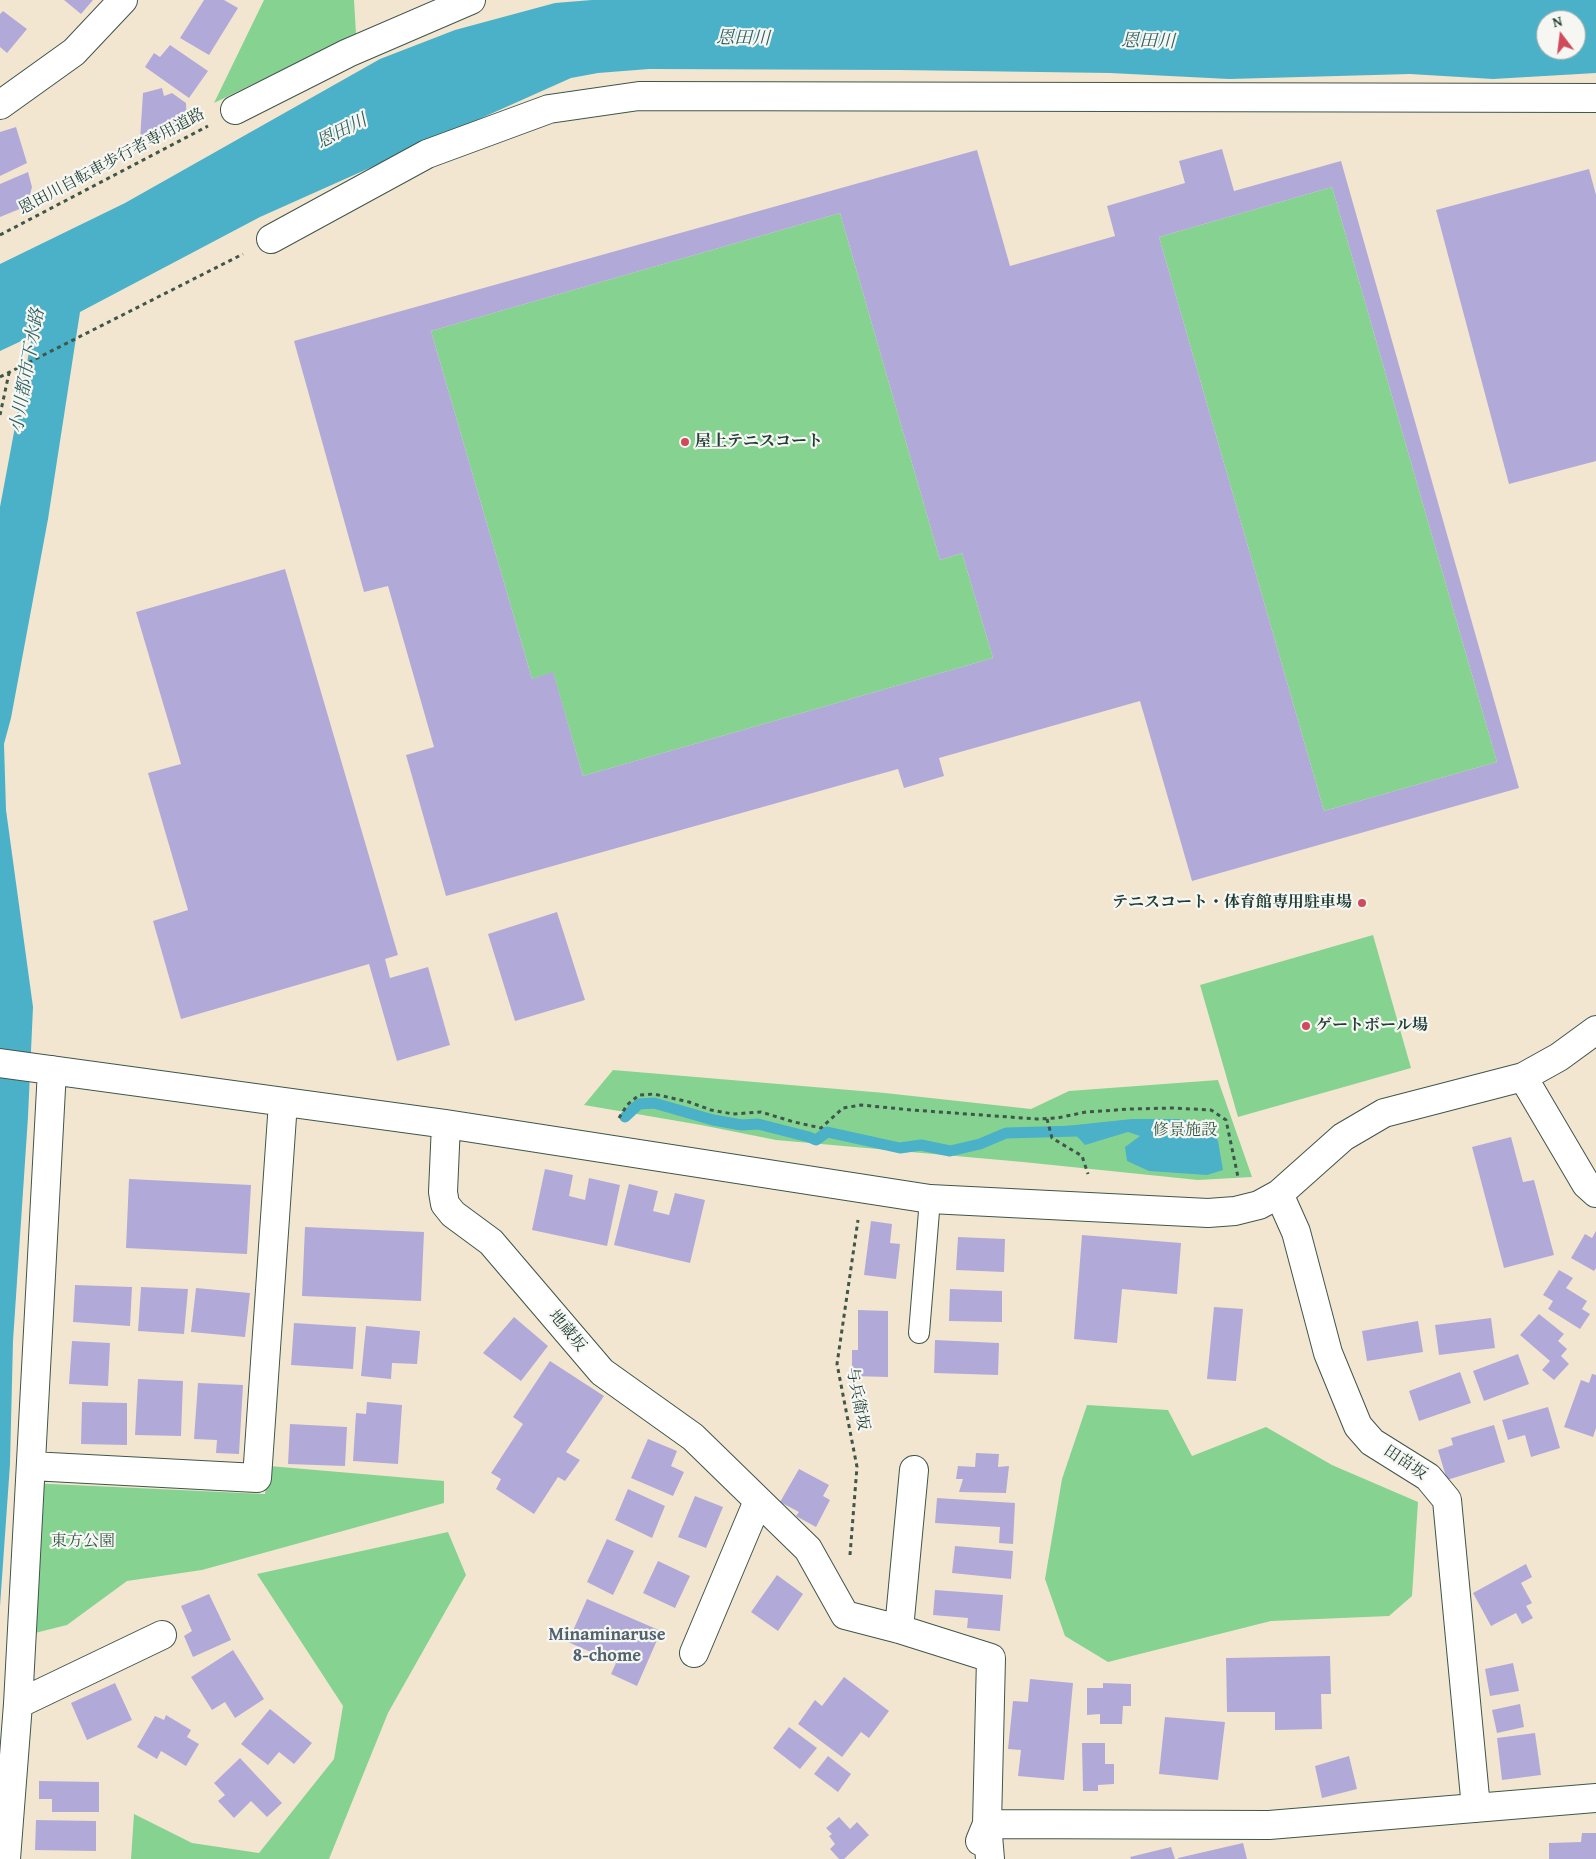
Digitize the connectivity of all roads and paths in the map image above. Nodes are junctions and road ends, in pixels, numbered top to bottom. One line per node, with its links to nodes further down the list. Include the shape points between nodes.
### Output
1 (123, 0): 4 (street, via 74,52)
2 (471, 0): 5 (street, via 348,53)
3 (1596, 98): 7 (street, via 639,96 549,110 427,154)
4 (0, 105)
5 (235, 110): 6 (path, 恩田川自転車歩行者専用道路)
6 (0, 235)
7 (271, 239): 8 (path)
8 (9, 372): 9 (path); 10 (path)
9 (0, 376)
10 (0, 415)
11 (1596, 1030): 14 (street, via 1559,1057)
12 (0, 1063): 13 (street)
13 (48, 1069): 15 (street); 26 (street)
14 (1523, 1077): 22 (street, via 1586,1184); 23 (street, via 1384,1113 1343,1137)
15 (283, 1102): 18 (street); 26 (street, via 257,1478)
16 (618, 1119): 17 (path, via 627,1105 640,1095 654,1094 710,1110 733,1114 761,1112 821,1128 843,1108 860,1105)
17 (1047, 1119): 19 (path, via 1052,1138 1082,1156); 20 (path, via 1131,1109 1211,1110 1226,1120)
18 (446, 1124): 21 (street); 28 (street, 地蔵坂, via 443,1192 445,1204 452,1214 491,1242 602,1372 693,1437)
19 (1088, 1174)
20 (1240, 1186)
21 (862, 1188): 24 (street); 29 (path, 与兵衛坂, via 837,1364 857,1467)
22 (1596, 1193)
23 (1279, 1194): 24 (street, via 1259,1205 1208,1213); 35 (street, 田苗坂, via 1296,1232 1328,1353 1358,1426 1372,1442 1428,1477 1447,1500)
24 (930, 1199): 25 (lane)
25 (920, 1333)
26 (31, 1466): 33 (street)
27 (914, 1470): 30 (street)
28 (758, 1501): 30 (street, 地蔵坂, via 808,1549 845,1615); 32 (street)
29 (850, 1556)
30 (899, 1629): 36 (street, 地蔵坂, via 992,1658)
31 (162, 1635): 33 (street)
32 (694, 1653)
33 (18, 1704): 37 (street)
34 (1596, 1798): 35 (street)
35 (1476, 1808): 36 (street, via 1269,1825)
36 (987, 1824): 38 (street); 39 (street)
37 (6, 1859)
38 (974, 1859)
39 (990, 1859)

